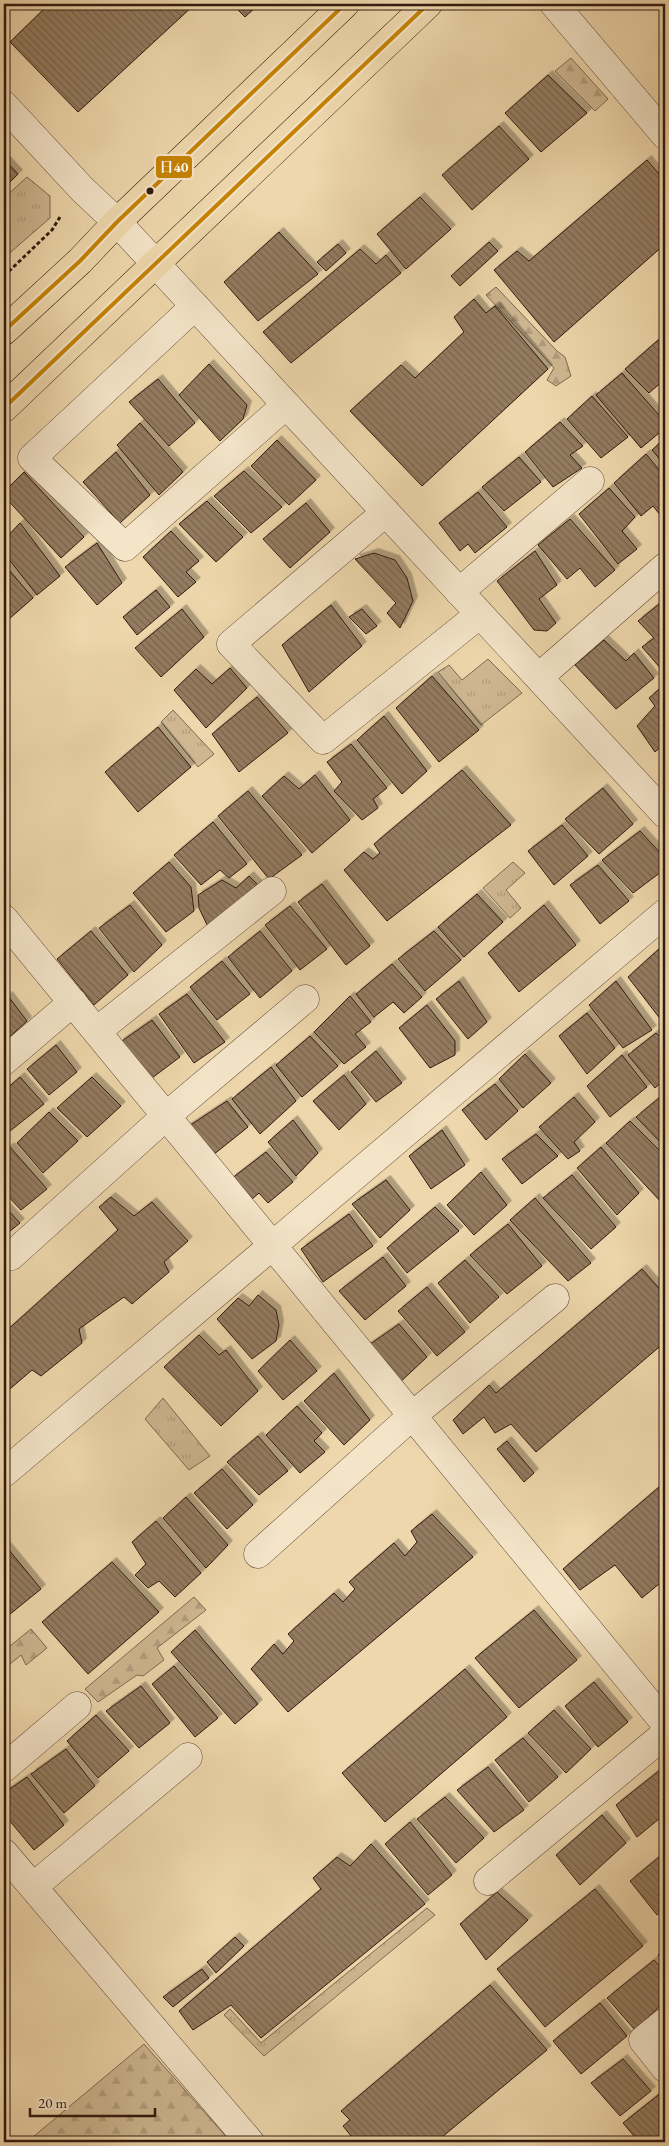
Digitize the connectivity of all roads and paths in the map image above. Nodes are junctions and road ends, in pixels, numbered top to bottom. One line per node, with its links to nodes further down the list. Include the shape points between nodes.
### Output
1 (345, 4): 7 (main road)
2 (428, 4): 8 (main road)
3 (554, 4): 5 (street)
4 (4, 105): 7 (street)
5 (665, 135)
6 (65, 209): 9 (path, via 52,230)
7 (117, 222): 8 (street); 11 (main road)
8 (156, 264): 10 (street); 13 (main road)
9 (4, 276)
10 (194, 306): 12 (street); 12 (street, via 32,458 126,547)
11 (4, 331)
12 (286, 405): 15 (street)
13 (4, 408)
14 (590, 481): 17 (street)
15 (386, 512): 17 (street); 18 (street, via 231,644 323,740)
16 (665, 567): 19 (street)
17 (460, 592): 18 (street)
18 (480, 614): 19 (street)
19 (539, 677): 20 (street)
20 (665, 814)
21 (272, 891): 27 (street)
22 (665, 914): 30 (street)
23 (4, 918): 24 (street)
24 (12, 947): 26 (street)
25 (305, 999): 29 (street)
26 (73, 1002): 27 (street); 28 (street)
27 (97, 1031): 29 (street)
28 (4, 1061)
29 (166, 1116): 30 (street); 31 (street)
30 (273, 1246): 33 (street); 34 (street)
31 (11, 1256)
32 (555, 1298): 33 (street)
33 (413, 1416): 35 (street); 37 (street)
34 (4, 1473)
35 (258, 1554)
36 (77, 1706): 40 (street)
37 (665, 1723)
38 (665, 1734): 42 (street)
39 (188, 1757): 43 (street)
40 (4, 1768)
41 (4, 1853): 43 (street)
42 (488, 1881)
43 (33, 1887): 46 (street)
44 (665, 2022): 45 (street, via 643,2040)
45 (665, 2068)
46 (250, 2142)

